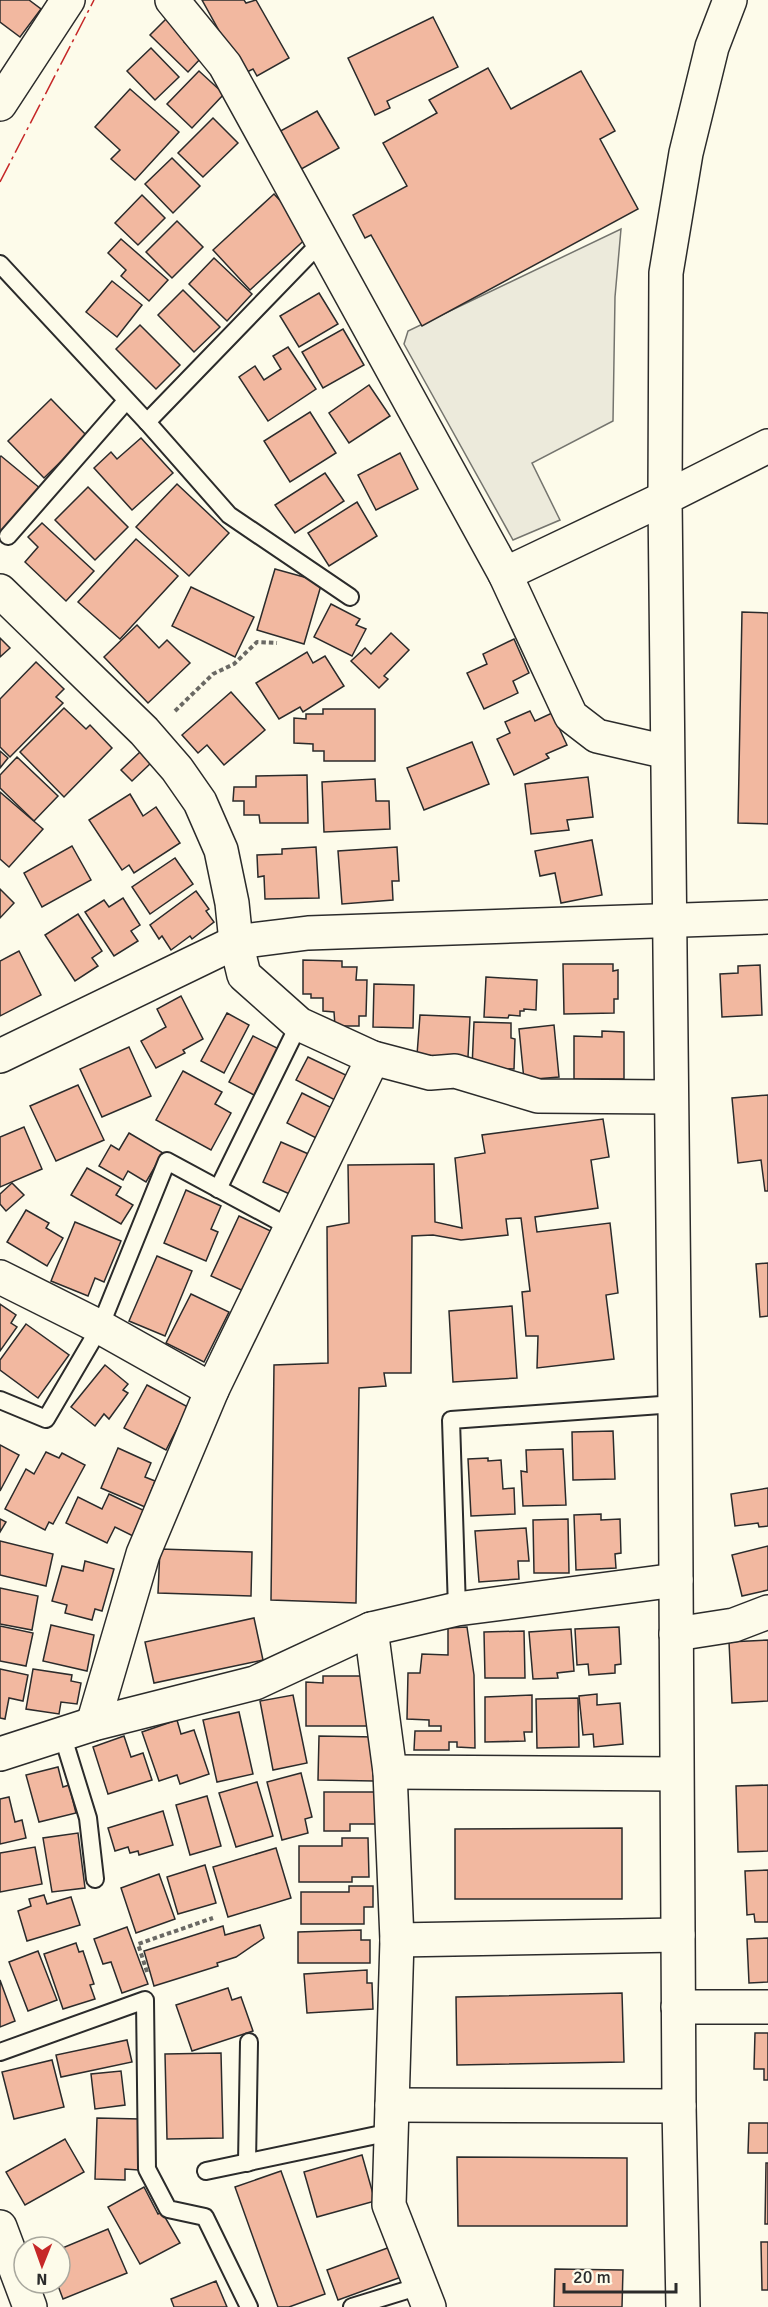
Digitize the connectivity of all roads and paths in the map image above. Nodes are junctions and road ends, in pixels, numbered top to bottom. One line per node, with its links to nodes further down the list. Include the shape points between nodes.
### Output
1 (68, 0): 4 (street)
2 (172, 0): 5 (street, via 225,65)
3 (730, 0): 10 (street, via 712,47 686,153 666,273)
4 (0, 104)
5 (322, 240): 8 (lane); 12 (street)
6 (0, 264): 7 (lane)
7 (126, 400): 8 (lane); 11 (lane)
8 (147, 422): 14 (lane, via 229,515)
9 (768, 446): 10 (street)
10 (665, 498): 12 (street); 17 (street)
11 (8, 536)
12 (505, 574): 17 (street, via 571,716 597,736)
13 (0, 591): 16 (street)
14 (350, 597)
15 (277, 643): 16 (path, via 257,642 234,664 213,674)
16 (149, 736): 20 (street, via 200,802 221,850)
17 (667, 752): 19 (street)
18 (768, 917): 19 (street)
19 (669, 921): 20 (street, via 308,933); 24 (street)
20 (236, 942): 21 (street, via 244,975); 22 (street)
21 (299, 1024): 23 (street); 25 (lane)
22 (0, 1056)
23 (373, 1058): 24 (street, via 430,1073 455,1071 538,1096); 26 (street)
24 (671, 1097): 31 (street)
25 (218, 1189): 26 (lane); 28 (lane, via 167,1161)
26 (291, 1228): 29 (street)
27 (0, 1277): 28 (street)
28 (100, 1327): 29 (street); 30 (lane, via 46,1419)
29 (213, 1390): 37 (street, via 143,1554)
30 (0, 1400)
31 (675, 1404): 32 (street); 33 (lane, via 451,1420)
32 (676, 1580): 33 (street); 36 (street)
33 (457, 1609): 35 (street)
34 (768, 1612): 36 (street, via 734,1625)
35 (371, 1629): 37 (street, via 255,1683); 40 (street)
36 (676, 1634): 41 (street)
37 (93, 1724): 38 (street)
38 (62, 1734): 39 (street); 42 (lane, via 88,1818)
39 (0, 1754)
40 (390, 1772): 41 (street); 45 (street)
41 (676, 1774): 44 (street)
42 (95, 1880)
43 (213, 1918): 46 (path, via 138,1944 153,1989)
44 (678, 1935): 45 (street); 47 (street)
45 (397, 1940): 52 (street)
46 (145, 2000): 50 (lane); 58 (lane, via 147,2169 168,2209 205,2217)
47 (678, 2007): 48 (street); 51 (street)
48 (768, 2007)
49 (249, 2042): 53 (lane)
50 (0, 2052)
51 (679, 2106): 52 (street); 60 (street)
52 (392, 2119): 53 (lane); 56 (street, via 389,2205)
53 (247, 2163): 54 (lane)
54 (206, 2171)
55 (0, 2227): 57 (street)
56 (424, 2296): 59 (lane)
57 (30, 2307)
58 (249, 2307)
59 (352, 2307)
60 (683, 2307)

